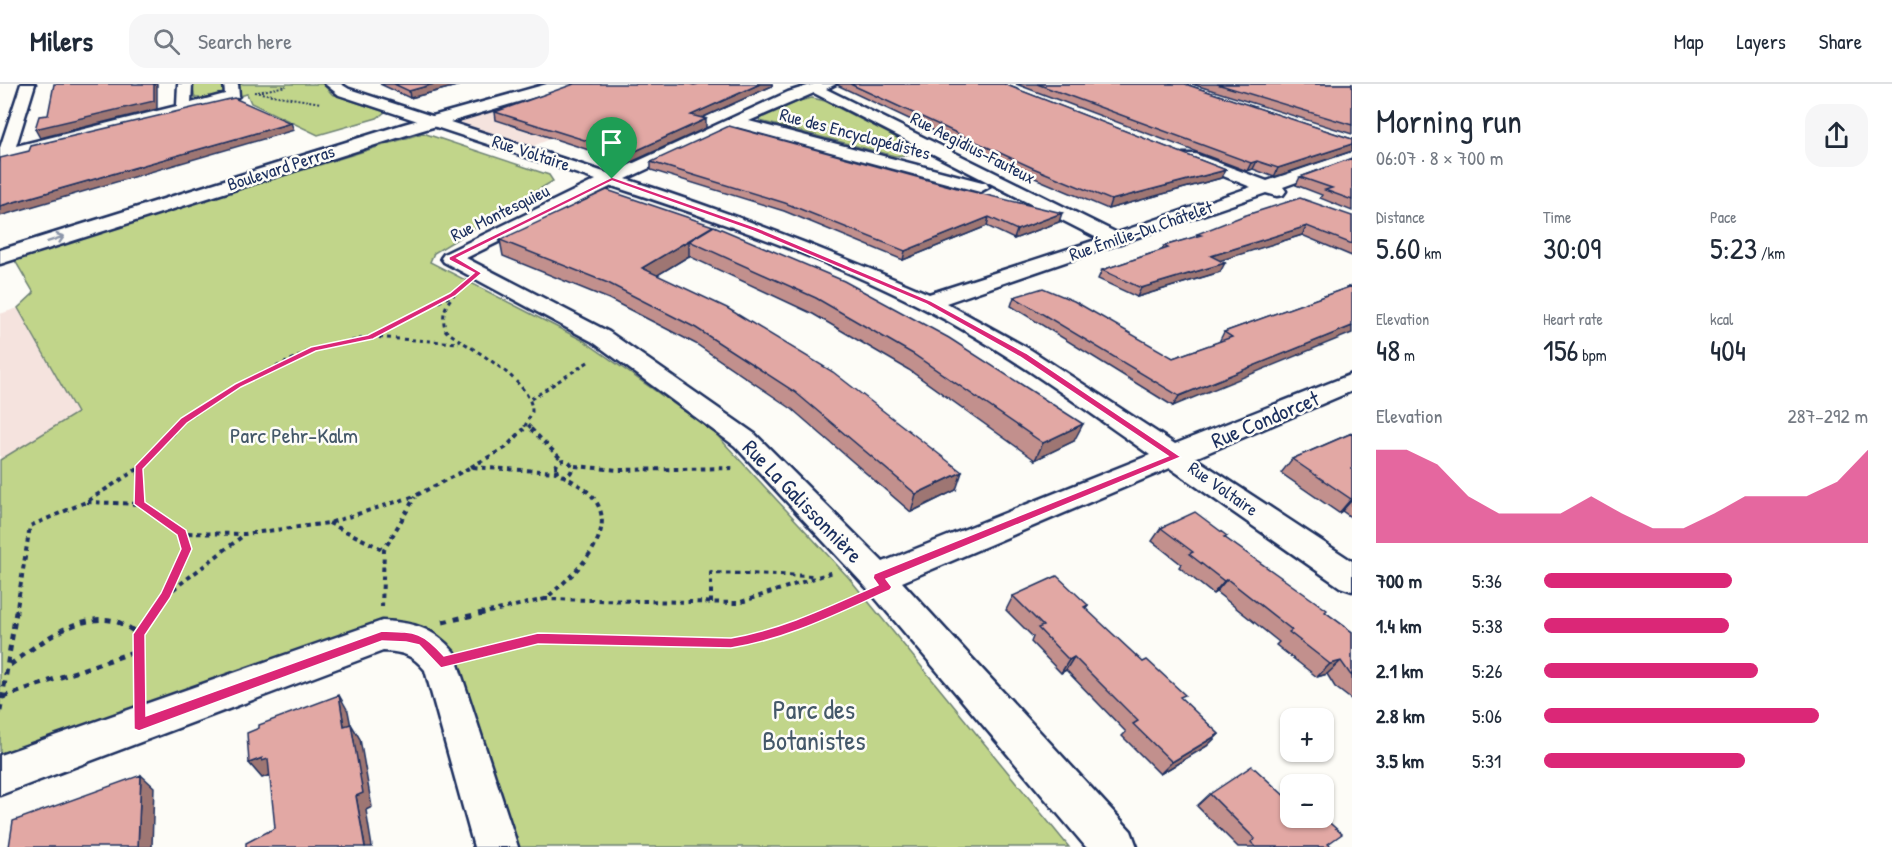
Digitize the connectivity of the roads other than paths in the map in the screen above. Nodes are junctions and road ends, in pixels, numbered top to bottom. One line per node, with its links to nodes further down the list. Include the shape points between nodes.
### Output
1 (28, 84): 9 (street)
2 (185, 84): 8 (street)
3 (333, 84): 11 (street, Rue Voltaire, via 344,92)
4 (522, 84): 11 (main road, Boulevard Perras)
5 (564, 84): 12 (main road, Boulevard Perras)
6 (821, 86): 13 (street, Rue Montesquieu); 20 (street, Rue Aegidius-Fauteux)
7 (232, 90): 8 (street)
8 (184, 109): 15 (street)
9 (19, 111): 10 (street); 15 (street)
10 (0, 114)
11 (411, 114): 12 (street, Rue Voltaire); 21 (main road, Boulevard Perras)
12 (432, 121): 17 (street, Rue Voltaire); 23 (main road, Boulevard Perras, one-way to 12)
13 (736, 122): 17 (street, Rue Montesquieu); 20 (street, Rue des Encyclopédistes)
14 (1171, 150): 18 (street)
15 (3, 155)
16 (1352, 157): 18 (street, Rue Émilie-Du Châtelet)
17 (612, 179): 24 (street, Rue Montesquieu); 25 (street, Rue Voltaire, via 755,230)
18 (1269, 187): 19 (street); 22 (street, Rue Émilie-Du Châtelet)
19 (1290, 195)
20 (1034, 201): 22 (street, Rue Aegidius-Fauteux)
21 (87, 210)
22 (1116, 240): 25 (street, Rue Émilie-Du Châtelet)
23 (0, 257)
24 (451, 258): 29 (street, Rue La Galissonnière, via 601,337 745,440)
25 (928, 302): 27 (street, Rue Voltaire, via 1023,355)
26 (1352, 382): 27 (street, Rue Condorcet)
27 (1176, 457): 28 (street, Rue Voltaire); 29 (street, Rue Condorcet)
28 (1352, 578)
29 (882, 582): 32 (street, Rue La Galissonnière)
30 (0, 775): 31 (street, via 382,636 406,636 423,641 441,663)
31 (496, 847)
32 (1115, 847)

